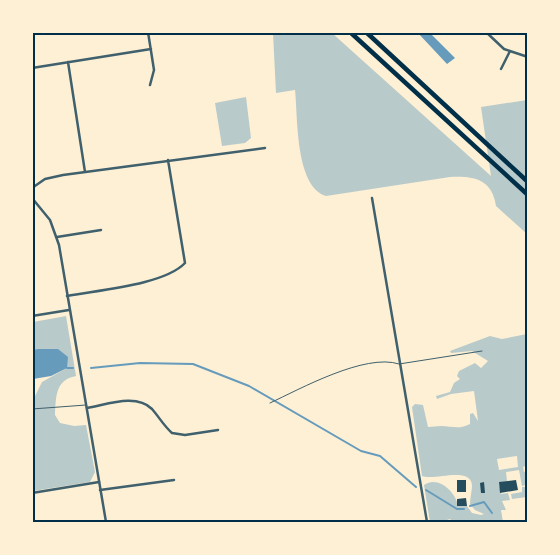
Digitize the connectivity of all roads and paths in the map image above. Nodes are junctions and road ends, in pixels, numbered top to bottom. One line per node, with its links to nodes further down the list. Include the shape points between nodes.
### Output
1 (148, 32): 5 (street)
2 (350, 32): 17 (highway)
3 (366, 32): 15 (highway)
4 (486, 32): 6 (street)
5 (151, 49): 8 (street); 11 (street, via 154,73)
6 (510, 52): 7 (street); 10 (street)
7 (528, 57)
8 (68, 62): 9 (street); 14 (street)
9 (32, 68)
10 (501, 69)
11 (150, 85)
12 (265, 148): 13 (street)
13 (168, 160): 14 (street); 22 (street, via 186,263 140,284)
14 (85, 172): 16 (street, via 48,178)
15 (528, 182)
16 (32, 188)
17 (528, 195)
18 (32, 198): 21 (street, via 48,216)
19 (372, 198): 26 (street)
20 (101, 230): 21 (street)
21 (57, 237): 22 (street)
22 (67, 296): 23 (street)
23 (69, 310): 24 (street); 28 (street)
24 (32, 316)
25 (482, 351): 26 (lane)
26 (399, 364): 27 (lane, via 388,362 340,370); 36 (street)
27 (270, 403)
28 (87, 406): 29 (lane); 30 (street, via 142,402 154,410 167,429 178,435); 32 (street)
29 (32, 409)
30 (218, 430)
31 (174, 480): 33 (street)
32 (99, 482): 33 (street); 34 (street)
33 (100, 490): 35 (street)
34 (32, 493)
35 (106, 522)
36 (427, 522)

